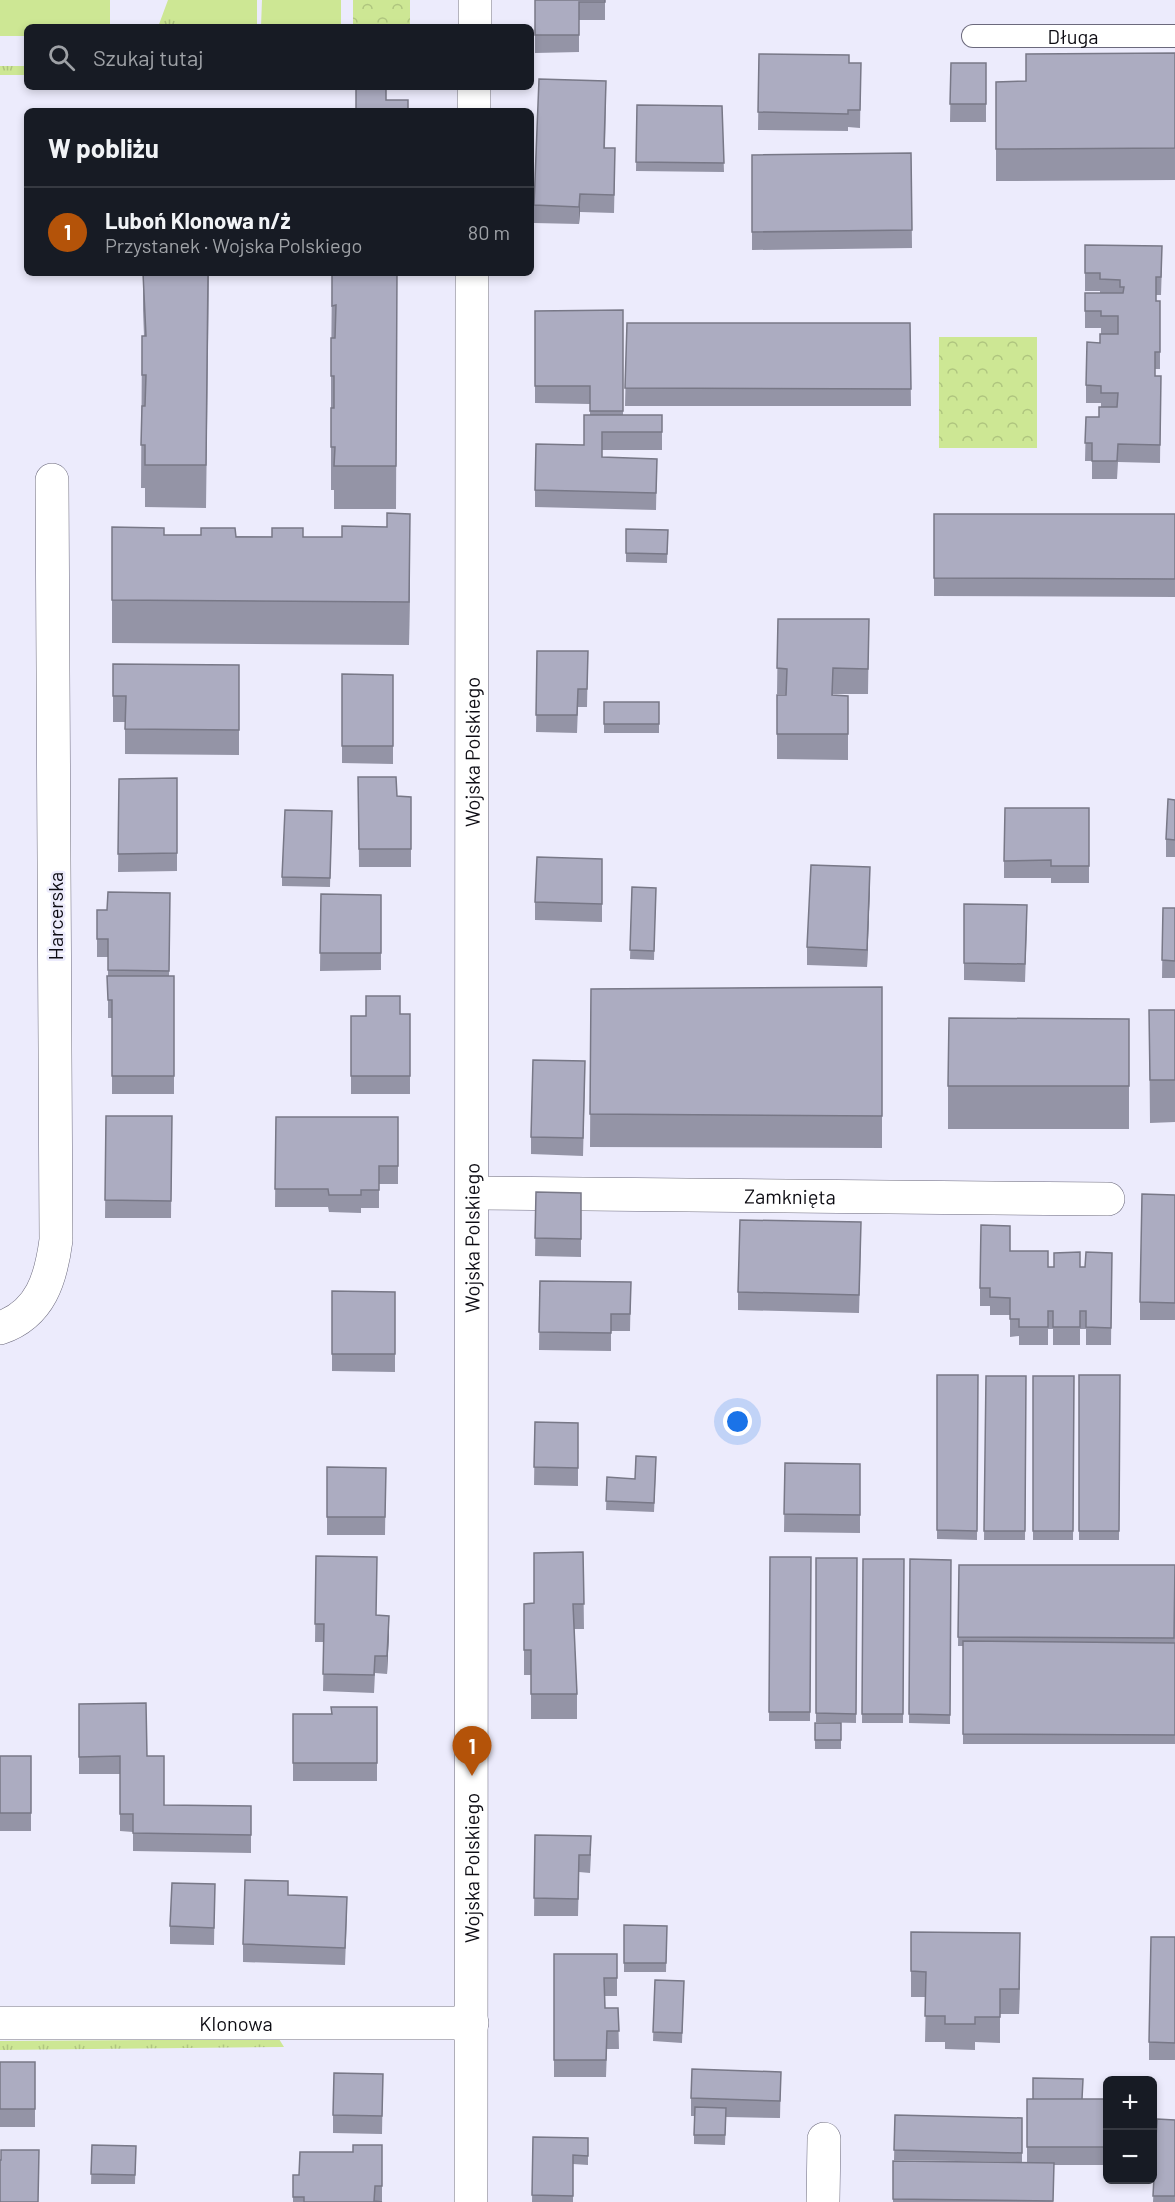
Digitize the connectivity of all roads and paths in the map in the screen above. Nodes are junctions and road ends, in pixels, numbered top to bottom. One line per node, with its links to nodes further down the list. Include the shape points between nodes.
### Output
1 (475, 0): 2 (street)
2 (475, 24)
3 (973, 36): 4 (lane, Długa)
4 (1175, 36)
5 (474, 90): 6 (street)
6 (474, 108)
7 (472, 276): 9 (street, Wojska Polskiego)
8 (52, 480): 11 (street, Harcerska, via 56,1239 53,1266 35,1305)
9 (474, 1193): 10 (street, Zamknięta); 13 (street, Wojska Polskiego)
10 (1108, 1199)
11 (0, 1328)
12 (0, 2023): 13 (street, Klonowa)
13 (472, 2023): 15 (street, Wojska Polskiego)
14 (824, 2139): 16 (street)
15 (471, 2202)
16 (823, 2202)

